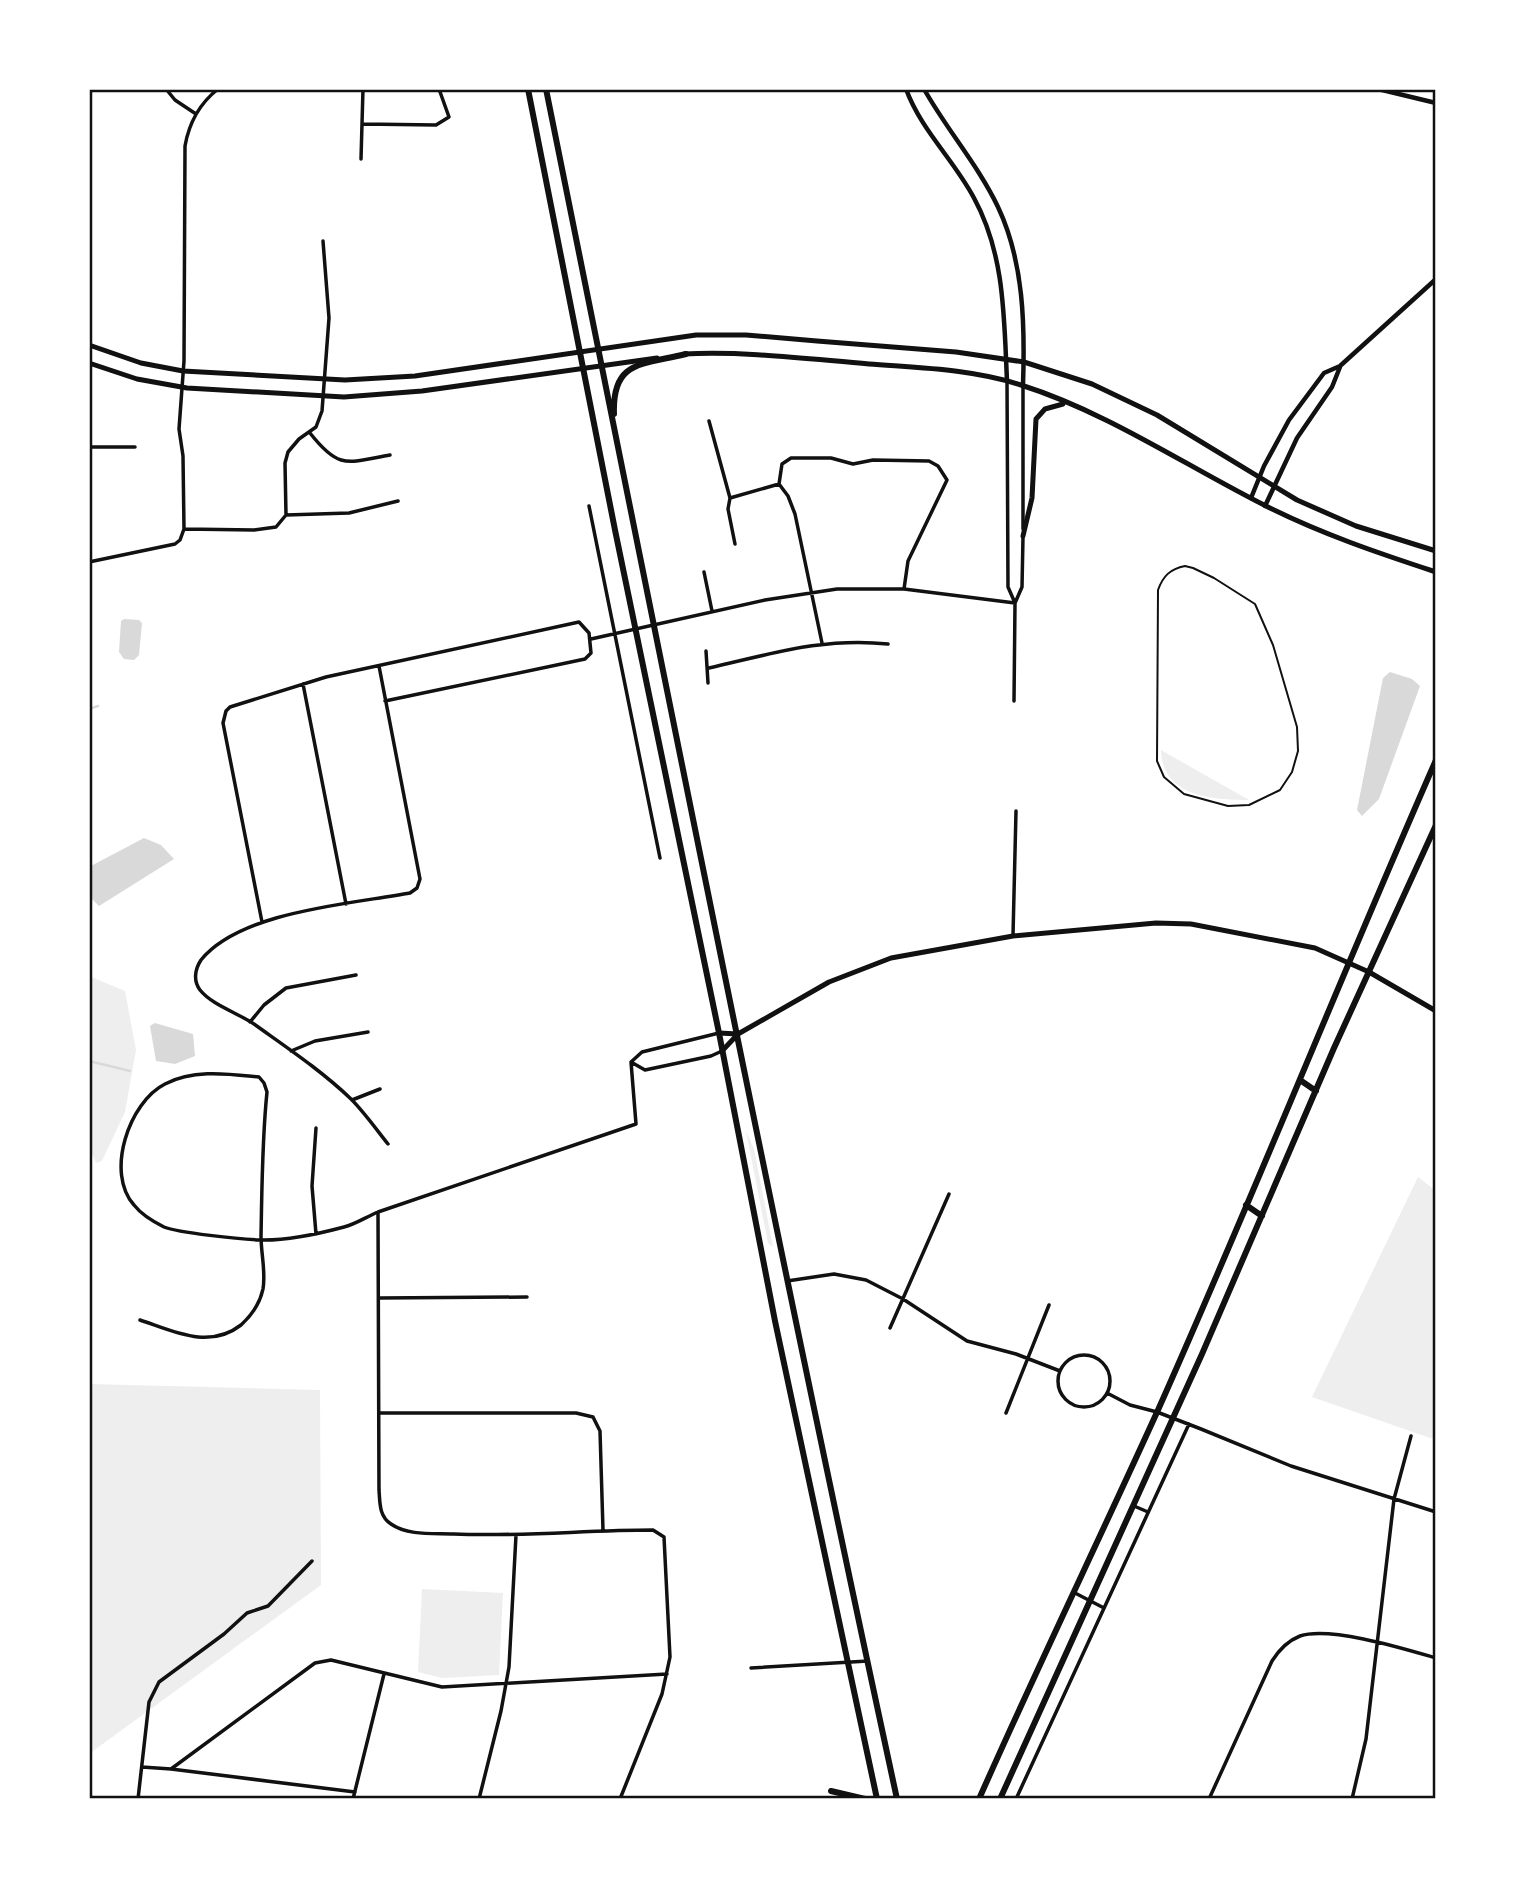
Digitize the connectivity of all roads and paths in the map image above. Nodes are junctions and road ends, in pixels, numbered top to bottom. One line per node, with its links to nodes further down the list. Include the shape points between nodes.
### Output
1 (166, 89): 11 (street)
2 (218, 89): 11 (street)
3 (363, 89): 12 (street)
4 (439, 89): 12 (street, via 449,117 436,125)
5 (528, 89): 18 (main road)
6 (546, 89): 17 (main road)
7 (906, 89): 20 (street, via 974,197 990,231 999,266)
8 (924, 89): 21 (street, via 979,174 1007,232 1020,283)
9 (1378, 89): 10 (street)
10 (1436, 103)
11 (196, 114): 26 (street, via 185,146)
12 (362, 124): 13 (street)
13 (361, 159)
14 (323, 241): 27 (street, via 329,318)
15 (1436, 279): 24 (street)
16 (89, 345): 26 (main road)
17 (598, 349): 18 (main road); 20 (main road, via 696,335 746,335); 23 (main road)
18 (581, 351): 25 (main road); 27 (main road, via 415,376)
19 (686, 354): 23 (main road); 28 (main road, via 745,354 954,370); 35 (main road, via 638,366 620,377 614,391)
20 (1006, 359): 21 (main road); 28 (street)
21 (1024, 362): 29 (street); 39 (main road, via 1116,395 1170,422)
22 (89, 363): 30 (main road)
23 (601, 365): 25 (main road); 35 (main road)
24 (1340, 366): 39 (street, via 1324,373 1304,397); 41 (street)
25 (584, 367): 31 (main road, via 392,395); 61 (main road)
26 (183, 371): 27 (main road); 30 (street)
27 (325, 379): 31 (street)
28 (1007, 381): 29 (main road); 58 (street, via 1008,587)
29 (1023, 385): 32 (main road); 49 (street)
30 (182, 387): 31 (main road); 48 (street, via 179,429)
31 (324, 396): 34 (street, via 320,421)
32 (1067, 404): 43 (main road); 49 (main road, via 1048,407 1036,419 1032,498)
33 (709, 421): 42 (street)
34 (310, 433): 38 (street, via 333,458 345,462); 47 (street, via 288,452)
35 (617, 444): 60 (main road)
36 (89, 447): 37 (street)
37 (135, 447)
38 (390, 455)
39 (1260, 479): 41 (main road); 43 (street)
40 (779, 484): 42 (street); 56 (street, via 782,464 791,458 831,458 853,464 929,461 938,466 947,481 908,561); 57 (street, via 795,514)
41 (1272, 487): 46 (street); 51 (main road, via 1356,526)
42 (730, 498): 50 (street)
43 (1251, 498): 46 (main road)
44 (398, 502): 47 (street, via 349,513)
45 (589, 506): 62 (street)
46 (1265, 506): 54 (main road, via 1349,543)
47 (286, 515): 48 (street, via 276,527 254,530)
48 (184, 528): 52 (street, via 175,544)
49 (1023, 536): 58 (street, via 1023,587)
50 (735, 544)
51 (1436, 551)
52 (89, 562)
53 (704, 572): 59 (street)
54 (1436, 572)
55 (1214, 578): 55 (lane, via 1255,604 1273,645 1299,739 1296,762 1286,782 1273,795 1250,805 1228,806 1184,794 1164,777 1157,761 1158,590 1164,577 1177,568 1193,568)
56 (904, 589): 57 (street); 58 (street)
57 (810, 592): 59 (street); 64 (street)
58 (1015, 603): 72 (street)
59 (712, 611): 60 (street)
60 (654, 624): 61 (street); 87 (main road)
61 (636, 628): 62 (street); 86 (main road)
62 (615, 634): 63 (street); 76 (street)
63 (591, 639): 67 (street, via 579,622); 71 (street, via 591,653 585,659)
64 (822, 643): 65 (street); 68 (street)
65 (888, 644)
66 (706, 651): 68 (street)
67 (379, 666): 70 (street); 71 (street)
68 (709, 668): 69 (street)
69 (708, 683)
70 (303, 684): 77 (street); 78 (street, via 234,705 223,717)
71 (385, 701): 77 (street, via 419,884 410,893)
72 (1014, 701)
73 (1436, 760): 80 (main road)
74 (1016, 811): 79 (street)
75 (1436, 825): 81 (main road)
76 (660, 858)
77 (346, 904): 78 (street)
78 (262, 922): 84 (street, via 215,947 196,970 197,985 204,993)
79 (1013, 936): 80 (main road, via 1191,923 1301,944); 87 (main road, via 871,965 829,982)
80 (1349, 962): 81 (main road); 91 (main road)
81 (1369, 972): 83 (main road); 93 (main road)
82 (356, 975): 84 (street, via 286,988)
83 (1436, 1012)
84 (250, 1022): 88 (street)
85 (368, 1032): 88 (street, via 315,1041)
86 (719, 1034): 87 (main road); 89 (main road); 90 (street, via 642,1052)
87 (738, 1034): 89 (main road); 103 (main road)
88 (291, 1051): 94 (street)
89 (722, 1051): 90 (street, via 645,1070); 132 (main road)
90 (631, 1062): 99 (street, via 636,1124)
91 (1300, 1080): 93 (main road); 98 (main road)
92 (380, 1089): 94 (street)
93 (1316, 1091): 100 (main road)
94 (352, 1100): 96 (street)
95 (316, 1128): 101 (street, via 312,1186)
96 (388, 1144)
97 (950, 1194): 106 (street)
98 (1246, 1205): 100 (main road); 114 (main road)
99 (378, 1212): 101 (street); 105 (street)
100 (1262, 1216): 116 (main road)
101 (316, 1234): 102 (street)
102 (261, 1240): 102 (street, via 166,1228 132,1204 120,1172 122,1153 137,1112 163,1084 205,1073 259,1077 264,1083); 108 (street, via 261,1295 250,1316 235,1329 197,1338)
103 (788, 1281): 106 (street, via 834,1274 866,1280); 131 (main road)
104 (527, 1297): 105 (street)
105 (379, 1298): 115 (street)
106 (903, 1299): 109 (street); 110 (street, via 967,1341)
107 (1049, 1305): 110 (street)
108 (140, 1320)
109 (890, 1328)
110 (1028, 1358): 111 (street); 113 (street)
111 (1060, 1371): 112 (street, via 1059,1388 1069,1402 1086,1407); 112 (street, via 1079,1356 1095,1358 1107,1369)
112 (1107, 1393): 114 (street)
113 (1006, 1412)
114 (1157, 1412): 116 (street); 126 (main road)
115 (379, 1413): 123 (street, via 593,1416 600,1431); 124 (street, via 380,1507 391,1525 422,1533)
116 (1173, 1418): 117 (street); 120 (main road)
117 (1189, 1424): 119 (street, via 1291,1466); 121 (street)
118 (1411, 1436): 119 (street)
119 (1394, 1499): 122 (street); 129 (street)
120 (1132, 1505): 121 (street); 127 (main road)
121 (1148, 1512): 128 (street)
122 (1436, 1512)
123 (603, 1530): 124 (street); 135 (street, via 653,1530 664,1537 670,1646)
124 (516, 1535): 136 (street)
125 (312, 1561): 137 (street, via 268,1606 247,1612 155,1688 149,1703)
126 (1074, 1592): 127 (street); 148 (main road)
127 (1091, 1601): 128 (street); 149 (main road)
128 (1104, 1608): 150 (street)
129 (1376, 1642): 130 (street); 151 (street, via 1316,1634 1285,1645 1272,1661); 152 (street, via 1366,1738)
130 (1436, 1658)
131 (868, 1661): 132 (street); 147 (main road)
132 (849, 1663): 133 (street); 146 (main road)
133 (751, 1668)
134 (384, 1674): 136 (street, via 442,1687); 138 (street, via 331,1660 316,1663); 140 (street)
135 (667, 1674): 136 (street); 144 (street)
136 (506, 1684): 143 (street)
137 (142, 1768): 138 (street); 141 (street)
138 (171, 1769): 140 (street)
139 (831, 1791): 145 (main road)
140 (355, 1792): 142 (street)
141 (138, 1799)
142 (353, 1799)
143 (479, 1799)
144 (620, 1799)
145 (866, 1799)
146 (877, 1799)
147 (897, 1799)
148 (979, 1799)
149 (1000, 1799)
150 (1016, 1799)
151 (1209, 1799)
152 (1352, 1799)

